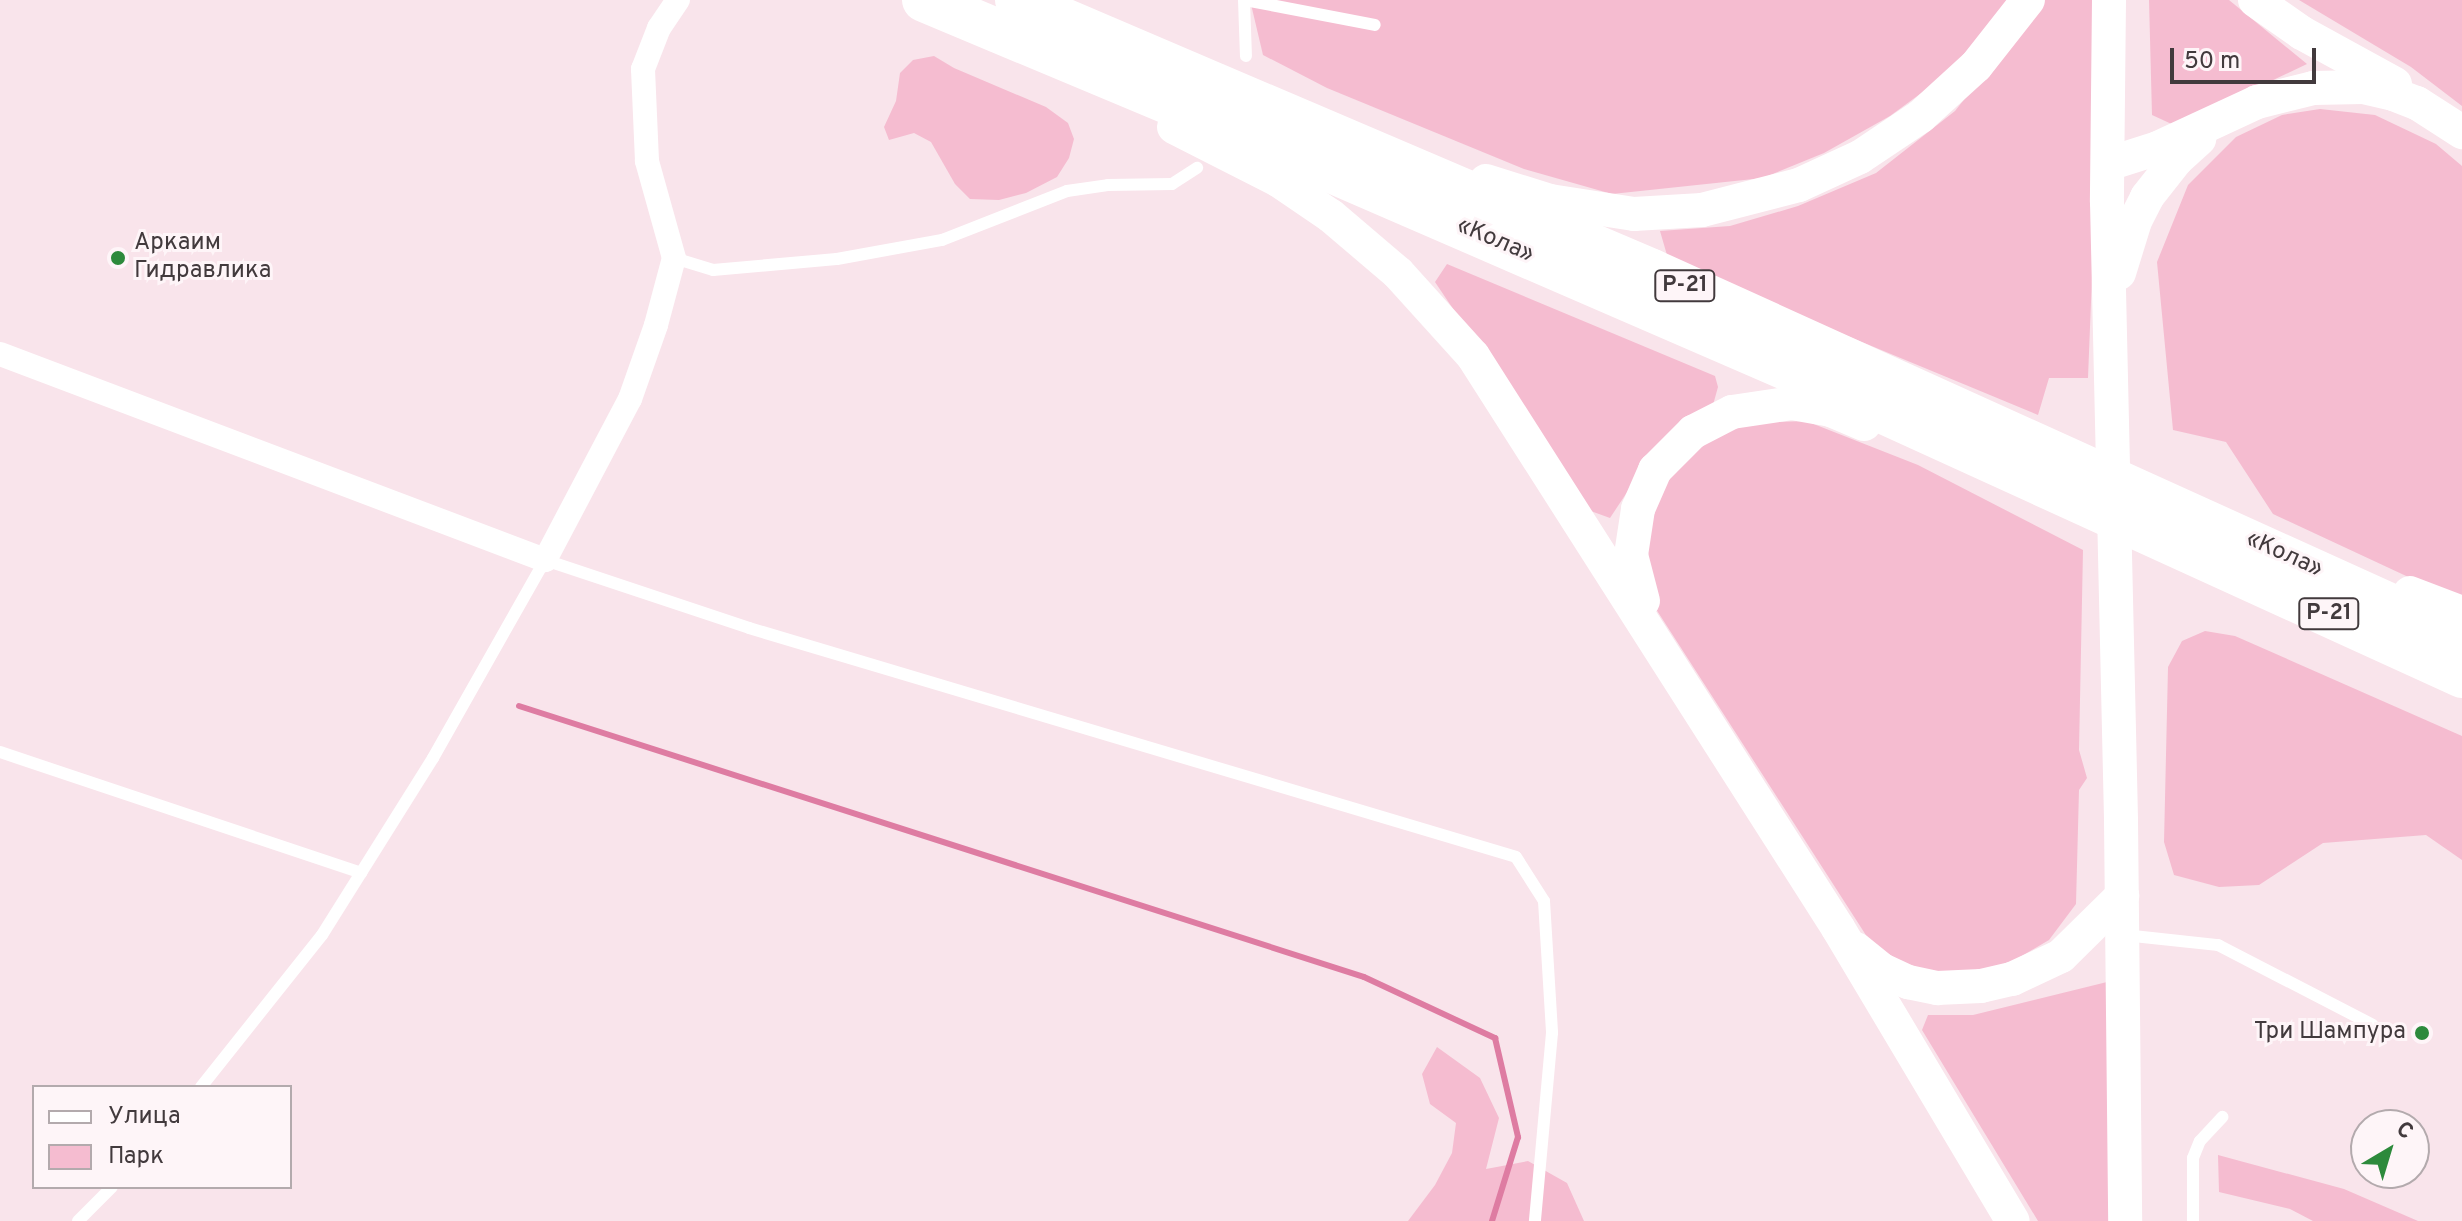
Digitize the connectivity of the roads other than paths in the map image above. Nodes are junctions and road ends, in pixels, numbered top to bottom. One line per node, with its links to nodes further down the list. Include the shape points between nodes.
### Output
1 (678, 0): 15 (street, via 659,28 643,69 647,161)
2 (924, 0): 7 (highway, «Кола» / Р-21)
3 (1244, 0): 8 (lane); 9 (lane)
4 (2028, 0): 11 (main road, via 1958,84 1881,144 1799,185 1702,210 1634,214 1550,201)
5 (2109, 0): 13 (main road)
6 (2255, 0): 12 (main road, via 2302,33 2426,101)
7 (1016, 18): 11 (highway, «Кола» / Р-21); 18 (highway, «Кола» / Р-21, via 1562,270); 24 (main road, via 1083,86 1278,180 1331,216 1398,273 1492,382)
8 (1375, 25)
9 (1246, 56)
10 (2226, 116): 12 (main road, via 2293,92 2363,87 2406,98); 13 (main road, via 2158,148); 16 (main road, via 2177,159 2147,197 2129,236)
11 (1308, 122): 18 (highway, «Кола» / Р-21)
12 (2462, 130)
13 (2108, 164): 16 (main road)
14 (1197, 168): 15 (lane, via 1172,184 1067,191 942,240 837,259 713,270)
15 (674, 258): 20 (street, via 630,399)
16 (2111, 304): 28 (main road)
17 (0, 354): 20 (street)
18 (2061, 473): 19 (highway, Р-21); 24 (main road, via 1964,467 1831,410 1792,403 1732,412 1710,421 1677,445 1655,470 1638,509 1633,565)
19 (2193, 534): 21 (highway, «Кола» / Р-21); 25 (highway, «Кола» / Р-21)
20 (545, 560): 27 (lane); 36 (lane, via 749,628 1516,857 1544,901 1552,1033)
21 (2319, 571): 22 (main road, via 2388,586); 23 (highway, «Кола» / Р-21)
22 (2462, 613)
23 (2462, 638)
24 (1657, 639): 29 (main road)
25 (2462, 676)
26 (0, 752): 27 (lane)
27 (361, 873): 32 (lane, via 322,935)
28 (2122, 896): 29 (main road, via 2061,956 2023,975 1981,986 1937,988 1908,982 1871,962); 30 (main road)
29 (1838, 928): 37 (main road)
30 (2122, 935): 31 (lane, via 2218,945); 38 (main road)
31 (2373, 1025)
32 (203, 1085)
33 (2222, 1117): 39 (lane, via 2200,1141 2193,1158)
34 (110, 1189): 35 (lane)
35 (78, 1221)
36 (1535, 1221)
37 (2013, 1221)
38 (2125, 1221)
39 (2193, 1221)

